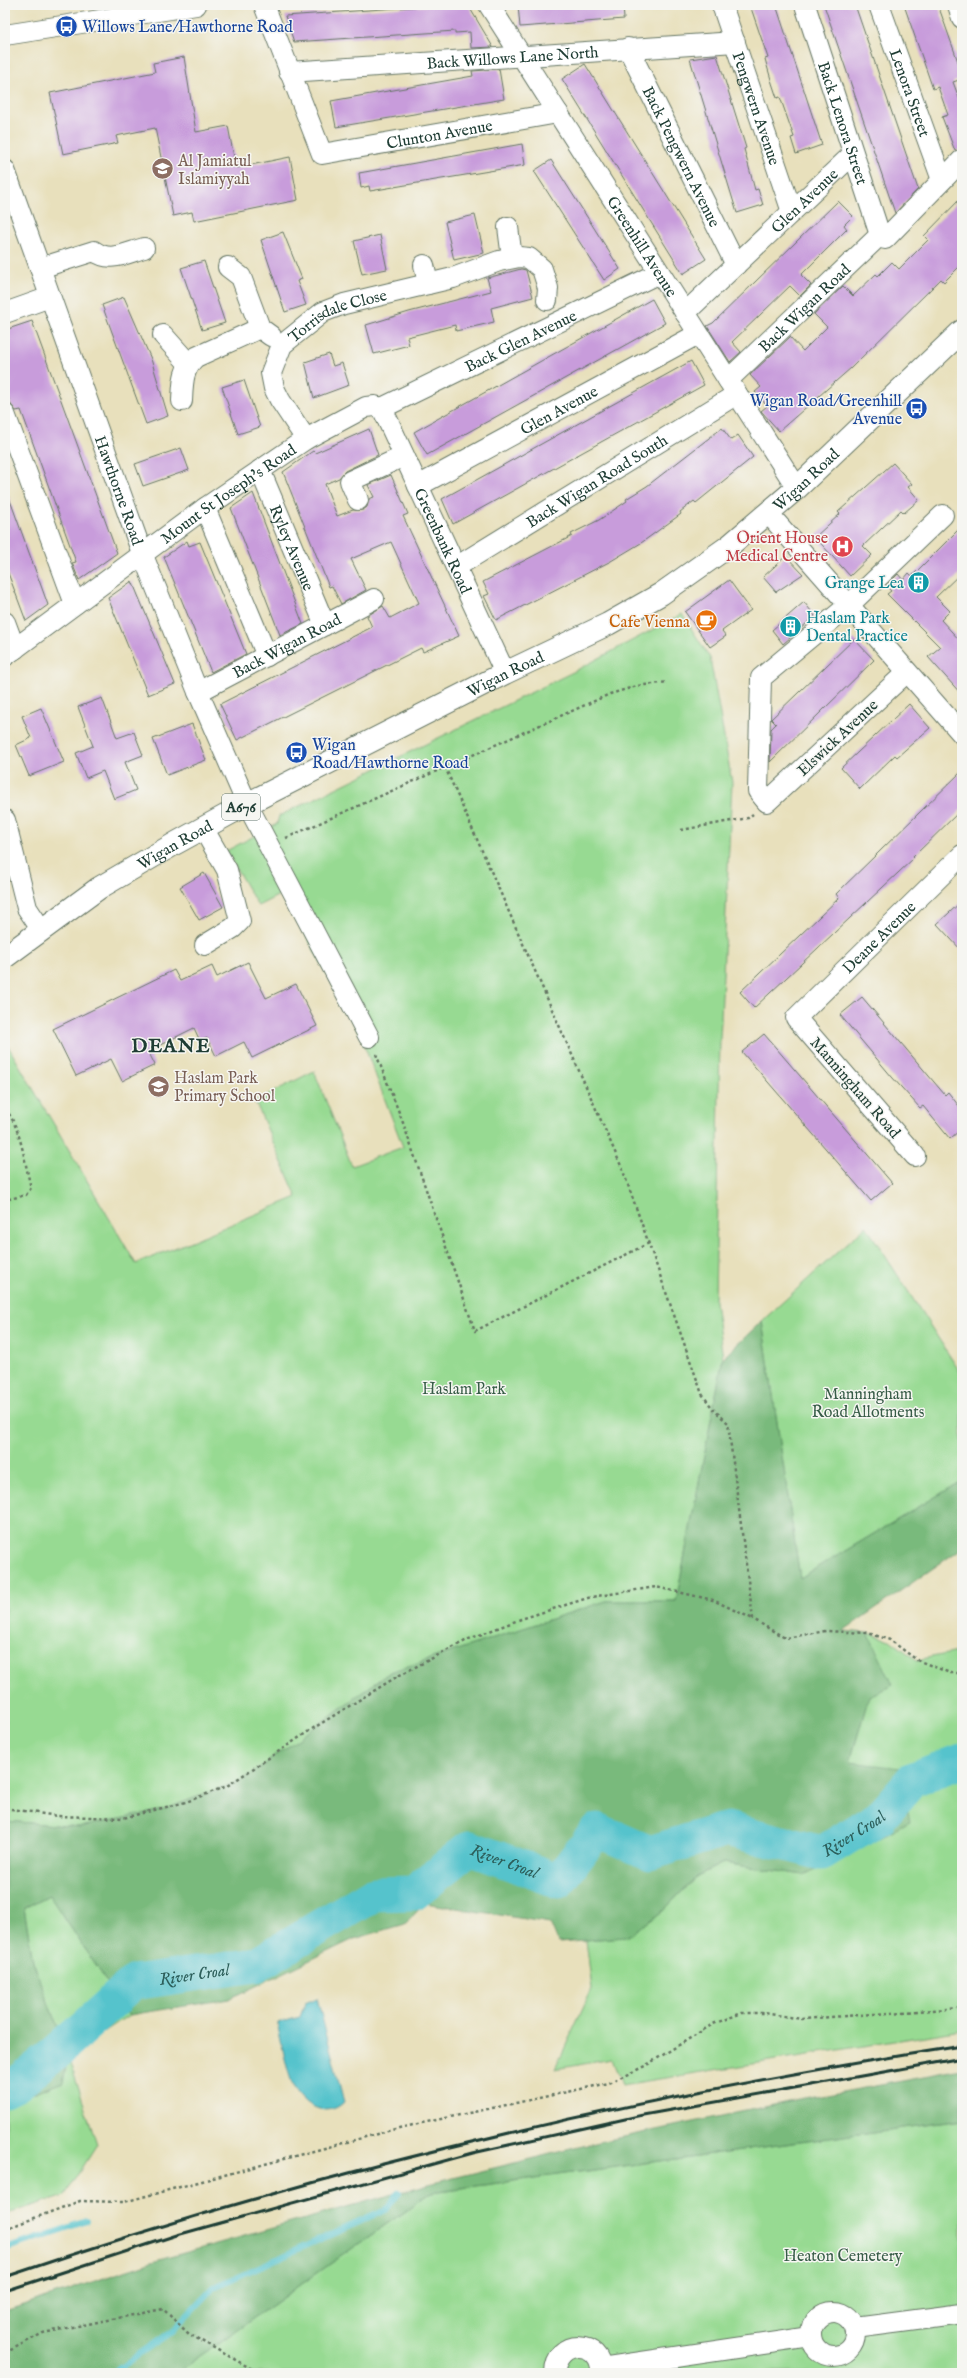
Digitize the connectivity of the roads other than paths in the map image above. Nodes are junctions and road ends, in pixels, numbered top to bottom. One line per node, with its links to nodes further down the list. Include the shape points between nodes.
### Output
1 (196, 5): 8 (street)
2 (264, 5): 14 (street)
3 (489, 5): 13 (street, Greenhill Avenue)
4 (722, 5): 11 (street, Pengwern Avenue)
5 (805, 5): 16 (street, Back Lenora Street)
6 (879, 5): 19 (street, Lenora Street)
7 (958, 5): 9 (street)
8 (119, 11): 10 (street)
9 (962, 18)
10 (5, 35)
11 (735, 42): 12 (street, Back Willows Lane North); 20 (street, Pengwern Avenue)
12 (628, 48): 13 (street, Back Willows Lane North); 25 (street, Back Pengwern Avenue)
13 (521, 55): 14 (street, Back Willows Lane North); 15 (street, Greenhill Avenue)
14 (289, 72): 15 (street, Clunton Avenue, via 322,154)
15 (558, 113): 28 (street, Greenhill Avenue)
16 (853, 154): 20 (street, Glen Avenue); 22 (street, Back Lenora Street)
17 (962, 160): 19 (street, Back Wigan Road)
18 (5, 170): 27 (street, Hawthorne Road)
19 (942, 180): 22 (street, Back Wigan Road)
20 (792, 212): 25 (street, Glen Avenue)
21 (508, 227): 24 (street)
22 (882, 237): 39 (street, Back Wigan Road)
23 (144, 248): 27 (street, via 112,257 102,257 94,251)
24 (512, 258): 30 (street, via 529,258 542,270 548,288); 37 (street, Torrisdale Close, via 453,278 426,274 344,304 323,312)
25 (736, 265): 32 (street, Glen Avenue)
26 (228, 267): 33 (street, via 241,277 245,284)
27 (40, 268): 29 (street, Hawthorne Road)
28 (660, 273): 32 (street, Greenhill Avenue); 41 (street, Back Glen Avenue)
29 (50, 297): 31 (street); 52 (street, Hawthorne Road)
30 (547, 300)
31 (5, 313)
32 (685, 313): 35 (street, Greenhill Avenue)
33 (260, 328): 37 (street); 38 (street)
34 (962, 331): 47 (main road, Wigan Road / A676)
35 (698, 334): 39 (street, Greenhill Avenue); 46 (street, Glen Avenue)
36 (163, 335): 38 (street)
37 (282, 345): 43 (street, Torrisdale Close, via 271,374 274,388)
38 (188, 363): 40 (street, via 184,373)
39 (732, 387): 47 (street, Greenhill Avenue); 53 (street, Back Wigan Road South)
40 (182, 401)
41 (382, 408): 43 (street, Mount St Joseph's Road, via 366,407); 44 (street, Greenbank Road)
42 (5, 414): 55 (street)
43 (306, 439): 45 (street, Mount St Joseph's Road)
44 (404, 456): 46 (street, Greenbank Road); 48 (street, via 350,481)
45 (260, 470): 49 (street, Mount St Joseph's Road); 58 (street, Ryley Avenue)
46 (418, 486): 53 (street, Greenbank Road)
47 (797, 488): 50 (main road, Wigan Road / A676)
48 (358, 500)
49 (205, 508): 52 (street, Mount St Joseph's Road); 60 (street)
50 (768, 513): 56 (street); 62 (main road, Wigan Road / A676, via 729,546 661,594 608,624)
51 (943, 516): 56 (street)
52 (142, 553): 55 (street, Mount St Joseph's Road); 63 (street, Hawthorne Road)
53 (456, 567): 62 (street, Greenbank Road)
54 (374, 599): 58 (street, Back Wigan Road)
55 (75, 604): 59 (street, Mount St Joseph's Road)
56 (849, 604): 61 (street); 61 (street, Elswick Avenue, via 761,678 758,791 767,802)
57 (5, 622): 59 (street)
58 (325, 625): 60 (street, Back Wigan Road)
59 (10, 653)
60 (267, 656): 63 (street, Back Wigan Road)
61 (907, 672): 64 (street)
62 (505, 673): 65 (main road, Wigan Road / A676)
63 (198, 692): 65 (street, Hawthorne Road)
64 (962, 734)
65 (247, 804): 67 (main road, Wigan Road / A676); 73 (street, Hawthorne Road)
66 (5, 820): 69 (street, via 27,908)
67 (203, 828): 69 (main road, Wigan Road / A676, via 99,888); 70 (street, via 227,870 240,921)
68 (962, 856): 72 (street, Deane Avenue)
69 (41, 929): 71 (main road, Wigan Road / A676)
70 (205, 945)
71 (5, 957)
72 (796, 1018): 74 (street, Manningham Road)
73 (369, 1037)
74 (915, 1156)
75 (962, 2314): 76 (street)
76 (855, 2328): 77 (street, via 846,2316 839,2312 825,2312 814,2321); 78 (street, via 854,2343)
77 (811, 2337): 78 (street, via 818,2351); 79 (street)
78 (834, 2365)
79 (602, 2371): 80 (street, via 593,2352 578,2347 564,2351 558,2358)
80 (555, 2373)

